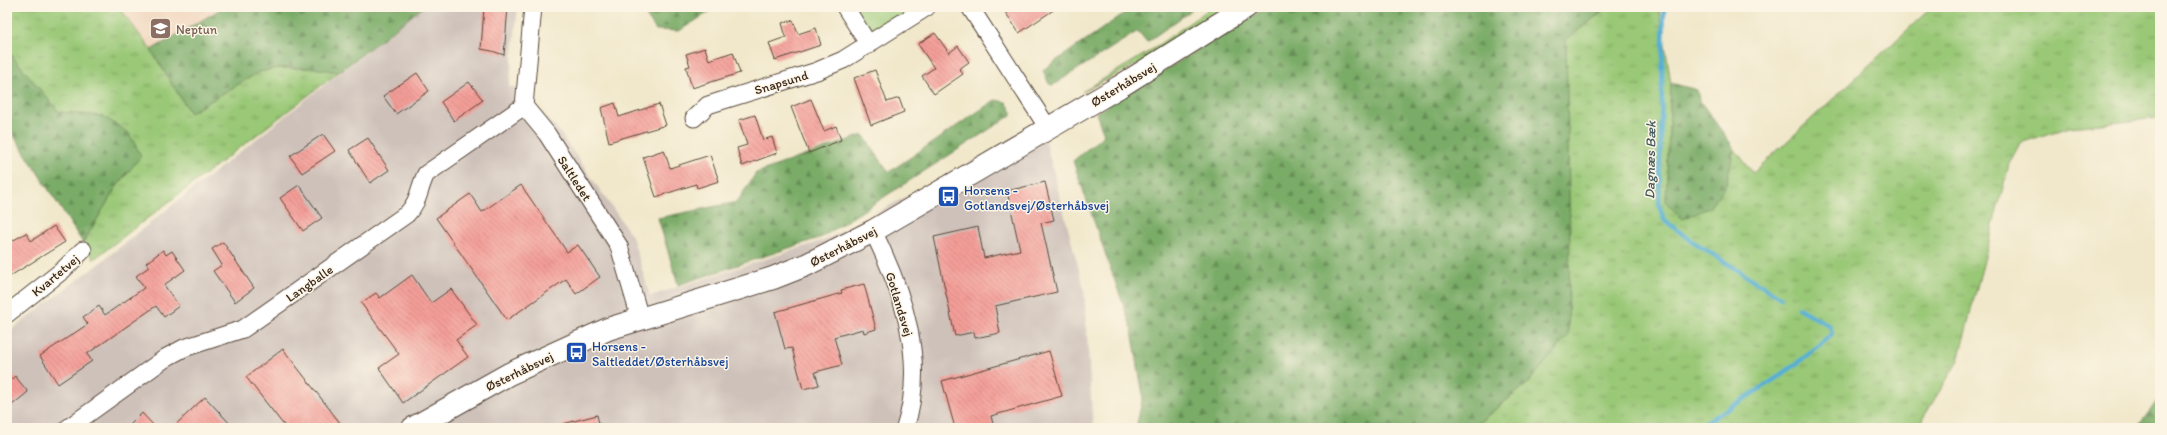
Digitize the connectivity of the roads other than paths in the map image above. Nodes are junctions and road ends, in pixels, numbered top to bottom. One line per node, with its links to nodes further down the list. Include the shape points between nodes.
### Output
1 (533, 7): 7 (street)
2 (845, 7): 6 (street)
3 (927, 7): 6 (street, Snapsund)
4 (970, 7): 9 (street)
5 (1246, 7): 9 (street, Østerhåbsvej, via 1119,87)
6 (869, 45): 8 (street, Snapsund, via 817,71 708,105)
7 (524, 106): 13 (street, Saltledet, via 547,134 619,246); 14 (street, Langballe, via 426,174 416,204 408,214 243,329 184,348 167,357)
8 (694, 118)
9 (1048, 128): 10 (street, Østerhåbsvej)
10 (873, 231): 13 (street, Østerhåbsvej, via 806,265 773,278); 16 (street, Gotlandsvej, via 897,286 910,331 914,375)
11 (83, 250): 12 (street, Kvartetvej, via 63,270)
12 (7, 314)
13 (640, 318): 15 (street, Østerhåbsvej, via 608,329 509,374)
14 (68, 428)
15 (413, 428)
16 (905, 428)

